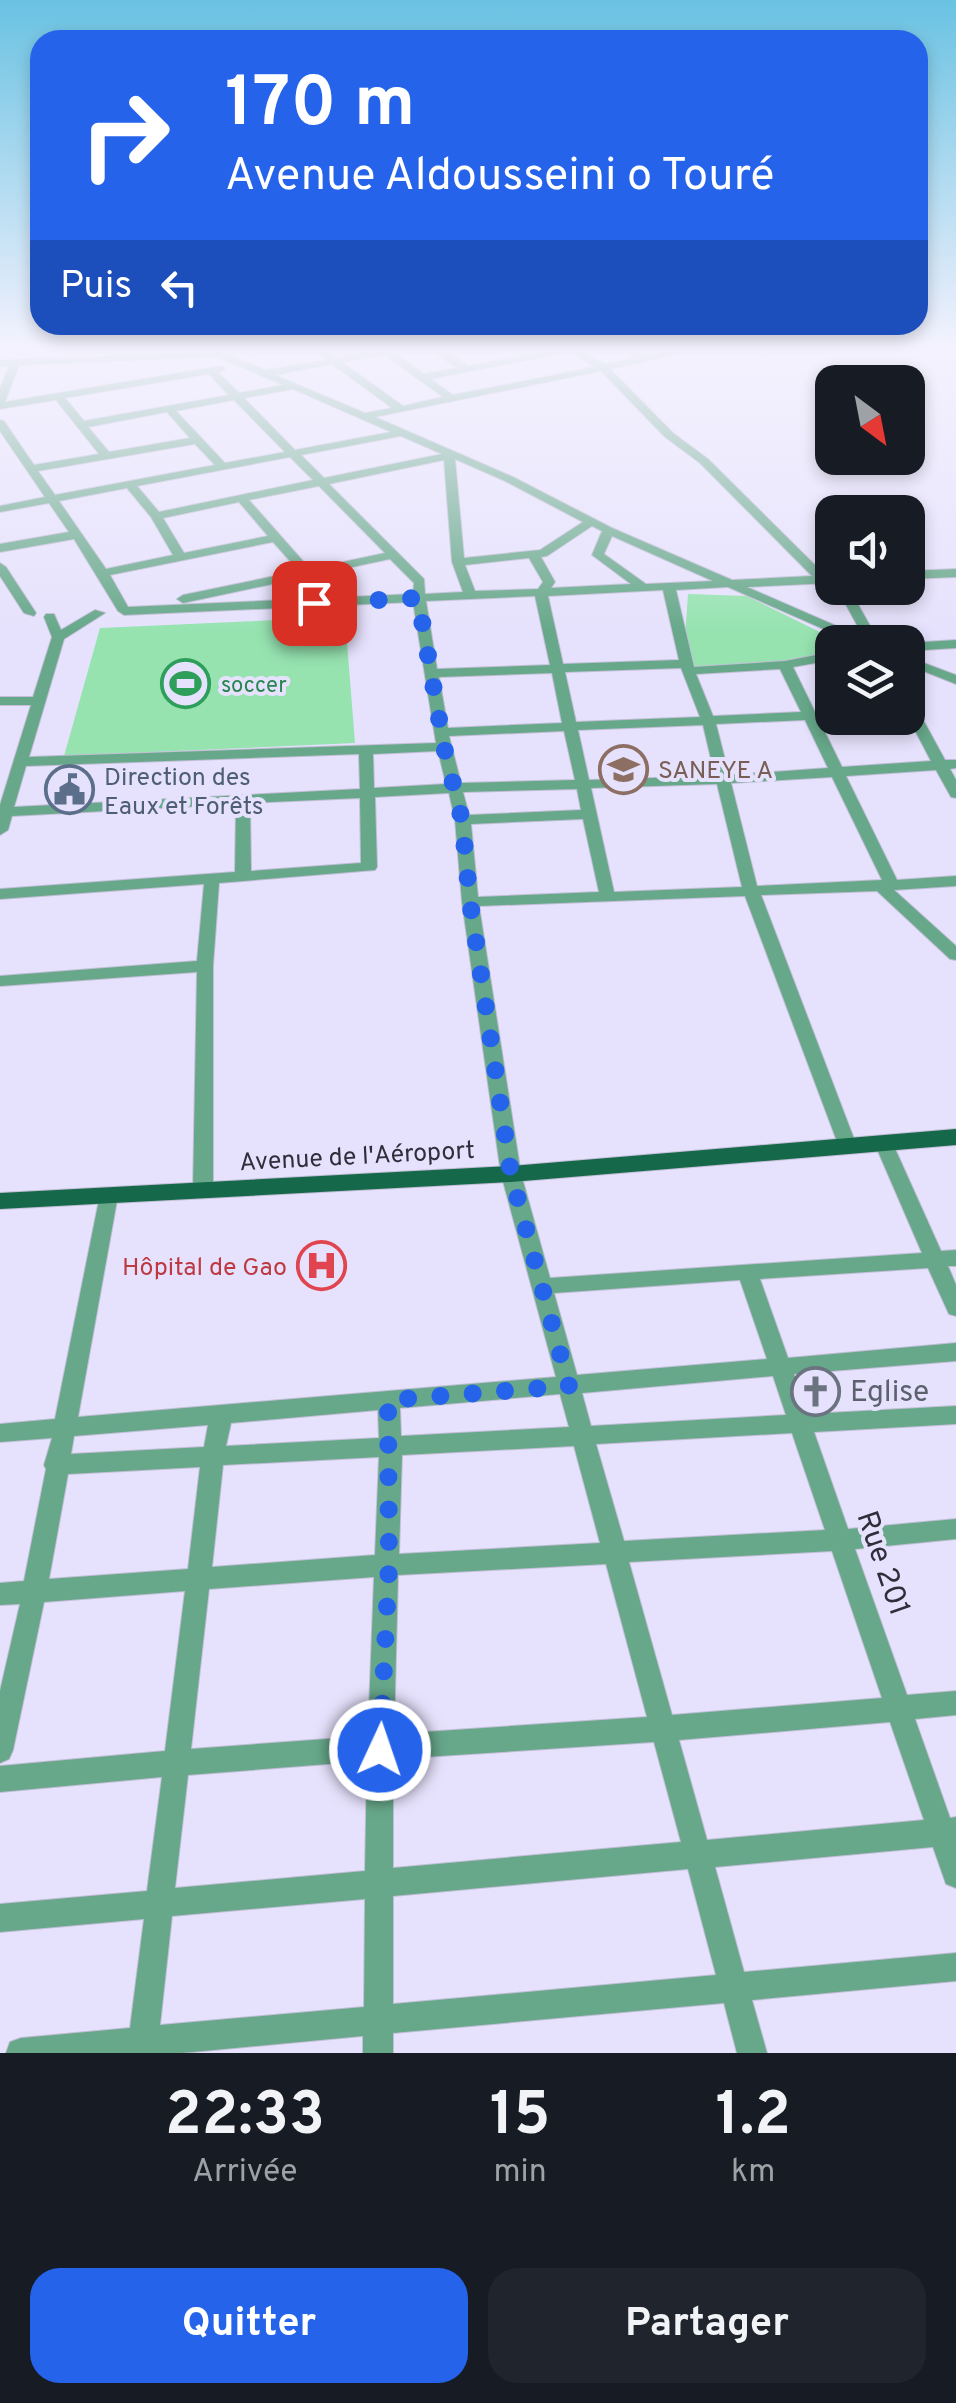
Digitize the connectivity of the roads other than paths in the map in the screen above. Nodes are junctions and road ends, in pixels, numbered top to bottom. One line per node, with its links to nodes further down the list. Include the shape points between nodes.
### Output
1 (6, 441): 13 (street)
2 (94, 441): 9 (street)
3 (193, 441): 9 (street)
4 (199, 441): 12 (street)
5 (279, 441): 10 (street)
6 (366, 441): 10 (street)
7 (414, 441): 11 (street)
8 (681, 441): 30 (street)
9 (106, 456): 13 (street)
10 (294, 456): 12 (street); 14 (street)
11 (449, 456): 14 (street); 20 (street); 28 (street)
12 (223, 468): 15 (street)
13 (30, 469): 16 (street)
14 (322, 483): 17 (street); 26 (street)
15 (130, 485): 16 (street); 19 (street)
16 (50, 500): 18 (street); 22 (street)
17 (244, 500): 19 (street); 23 (street)
18 (0, 508)
19 (156, 516): 27 (street)
20 (593, 520): 21 (street); 25 (street)
21 (608, 530): 36 (street); 37 (street, via 598,555)
22 (75, 535): 24 (street); 32 (street)
23 (275, 538): 27 (street); 31 (street)
24 (0, 548)
25 (533, 554): 28 (street); 39 (street, via 548,582)
26 (392, 555): 31 (street); 41 (street, via 420,582)
27 (180, 557): 32 (street)
28 (458, 562): 40 (street)
29 (0, 567): 43 (street)
30 (815, 568)
31 (307, 572): 42 (street)
32 (104, 573): 42 (street, via 124,611)
33 (956, 573): 34 (street)
34 (925, 574)
35 (815, 580): 36 (street)
36 (727, 584): 38 (street); 46 (street)
37 (644, 588): 38 (street); 39 (street)
38 (668, 588): 52 (street)
39 (541, 593): 40 (street); 54 (street)
40 (471, 596): 41 (street)
41 (418, 598): 42 (street); 55 (street)
42 (212, 600)
43 (30, 613)
44 (98, 613): 47 (street)
45 (50, 617): 47 (street)
46 (823, 625)
47 (58, 637): 58 (street)
48 (956, 644): 49 (street)
49 (925, 646)
50 (815, 659): 51 (street)
51 (785, 665): 52 (street); 59 (street)
52 (687, 667): 54 (street); 61 (street)
53 (925, 667): 56 (street)
54 (557, 668): 55 (street); 62 (street)
55 (431, 672): 64 (street)
56 (956, 680)
57 (0, 701): 58 (street)
58 (39, 701): 66 (street)
59 (810, 716): 60 (street); 61 (street); 69 (street)
60 (815, 716)
61 (708, 722): 62 (street); 70 (street)
62 (570, 726): 64 (street); 71 (street)
63 (923, 735): 68 (street)
64 (443, 739): 65 (street); 72 (street)
65 (366, 750): 66 (street); 73 (street)
66 (22, 762): 76 (street)
67 (956, 764): 68 (street)
68 (939, 765): 69 (street); 74 (street)
69 (836, 770): 70 (street); 83 (street)
70 (722, 779): 71 (street); 84 (street)
71 (583, 783): 72 (street); 77 (street)
72 (456, 788): 73 (street); 78 (street)
73 (367, 793): 75 (street); 80 (street, via 369,867)
74 (956, 794)
75 (243, 799): 76 (street); 80 (street)
76 (5, 812): 79 (street)
77 (590, 814): 78 (street); 86 (street)
78 (462, 820): 87 (street)
79 (0, 830)
80 (243, 875): 81 (street)
81 (212, 877): 85 (street); 89 (street)
82 (956, 881): 83 (street)
83 (886, 885): 84 (street); 88 (street)
84 (750, 888): 86 (street); 93 (street)
85 (0, 894)
86 (607, 894): 87 (street)
87 (470, 902): 94 (street)
88 (956, 955)
89 (205, 966): 90 (street); 95 (street)
90 (0, 981)
91 (956, 1137): 92 (main road, Avenue de l'Aéroport)
92 (883, 1142): 93 (main road, Avenue de l'Aéroport); 98 (street)
93 (847, 1144): 94 (main road, Avenue de l'Aéroport)
94 (511, 1174): 95 (main road, Avenue de l'Aéroport); 100 (street)
95 (203, 1190): 96 (main road, Avenue de l'Aéroport)
96 (108, 1195): 97 (main road, Avenue de l'Aéroport); 109 (street)
97 (0, 1201)
98 (945, 1259): 99 (street); 101 (street)
99 (748, 1274): 100 (street); 103 (street, Rue 201)
100 (542, 1286): 104 (street)
101 (956, 1308)
102 (956, 1352): 103 (street)
103 (778, 1364): 104 (street); 108 (street, Rue 201)
104 (569, 1386): 105 (street); 111 (street)
105 (388, 1400): 106 (street); 112 (street)
106 (222, 1412): 109 (street); 113 (street)
107 (956, 1416): 108 (street)
108 (800, 1423): 111 (street); 116 (street, Rue 201)
109 (64, 1426): 110 (street); 114 (street)
110 (0, 1433)
111 (583, 1437): 112 (street); 117 (street)
112 (391, 1448): 113 (street); 118 (street)
113 (213, 1457): 114 (street); 119 (street)
114 (55, 1465): 120 (street)
115 (956, 1529): 116 (street)
116 (841, 1540): 117 (street); 123 (street, Rue 201)
117 (616, 1553): 118 (street); 124 (street)
118 (389, 1565): 119 (street); 126 (street)
119 (200, 1579): 120 (street); 127 (street)
120 (34, 1593): 121 (street); 125 (street)
121 (0, 1594)
122 (956, 1703): 123 (street)
123 (900, 1709): 124 (street); 129 (street, Rue 201)
124 (664, 1730): 126 (street); 130 (street)
125 (0, 1750)
126 (380, 1750): 127 (street); 132 (street)
127 (177, 1760): 128 (street); 133 (street)
128 (0, 1779)
129 (949, 1831): 130 (street); 131 (street, Rue 201)
130 (697, 1854): 132 (street); 136 (street)
131 (956, 1874)
132 (382, 1881): 133 (street); 137 (street)
133 (160, 1903): 134 (street); 138 (street)
134 (0, 1918)
135 (956, 1967): 136 (street)
136 (734, 1988): 137 (street); 141 (street)
137 (381, 2019): 138 (street); 140 (street)
138 (143, 2047): 139 (street)
139 (21, 2053)
140 (378, 2053)
141 (752, 2053)

